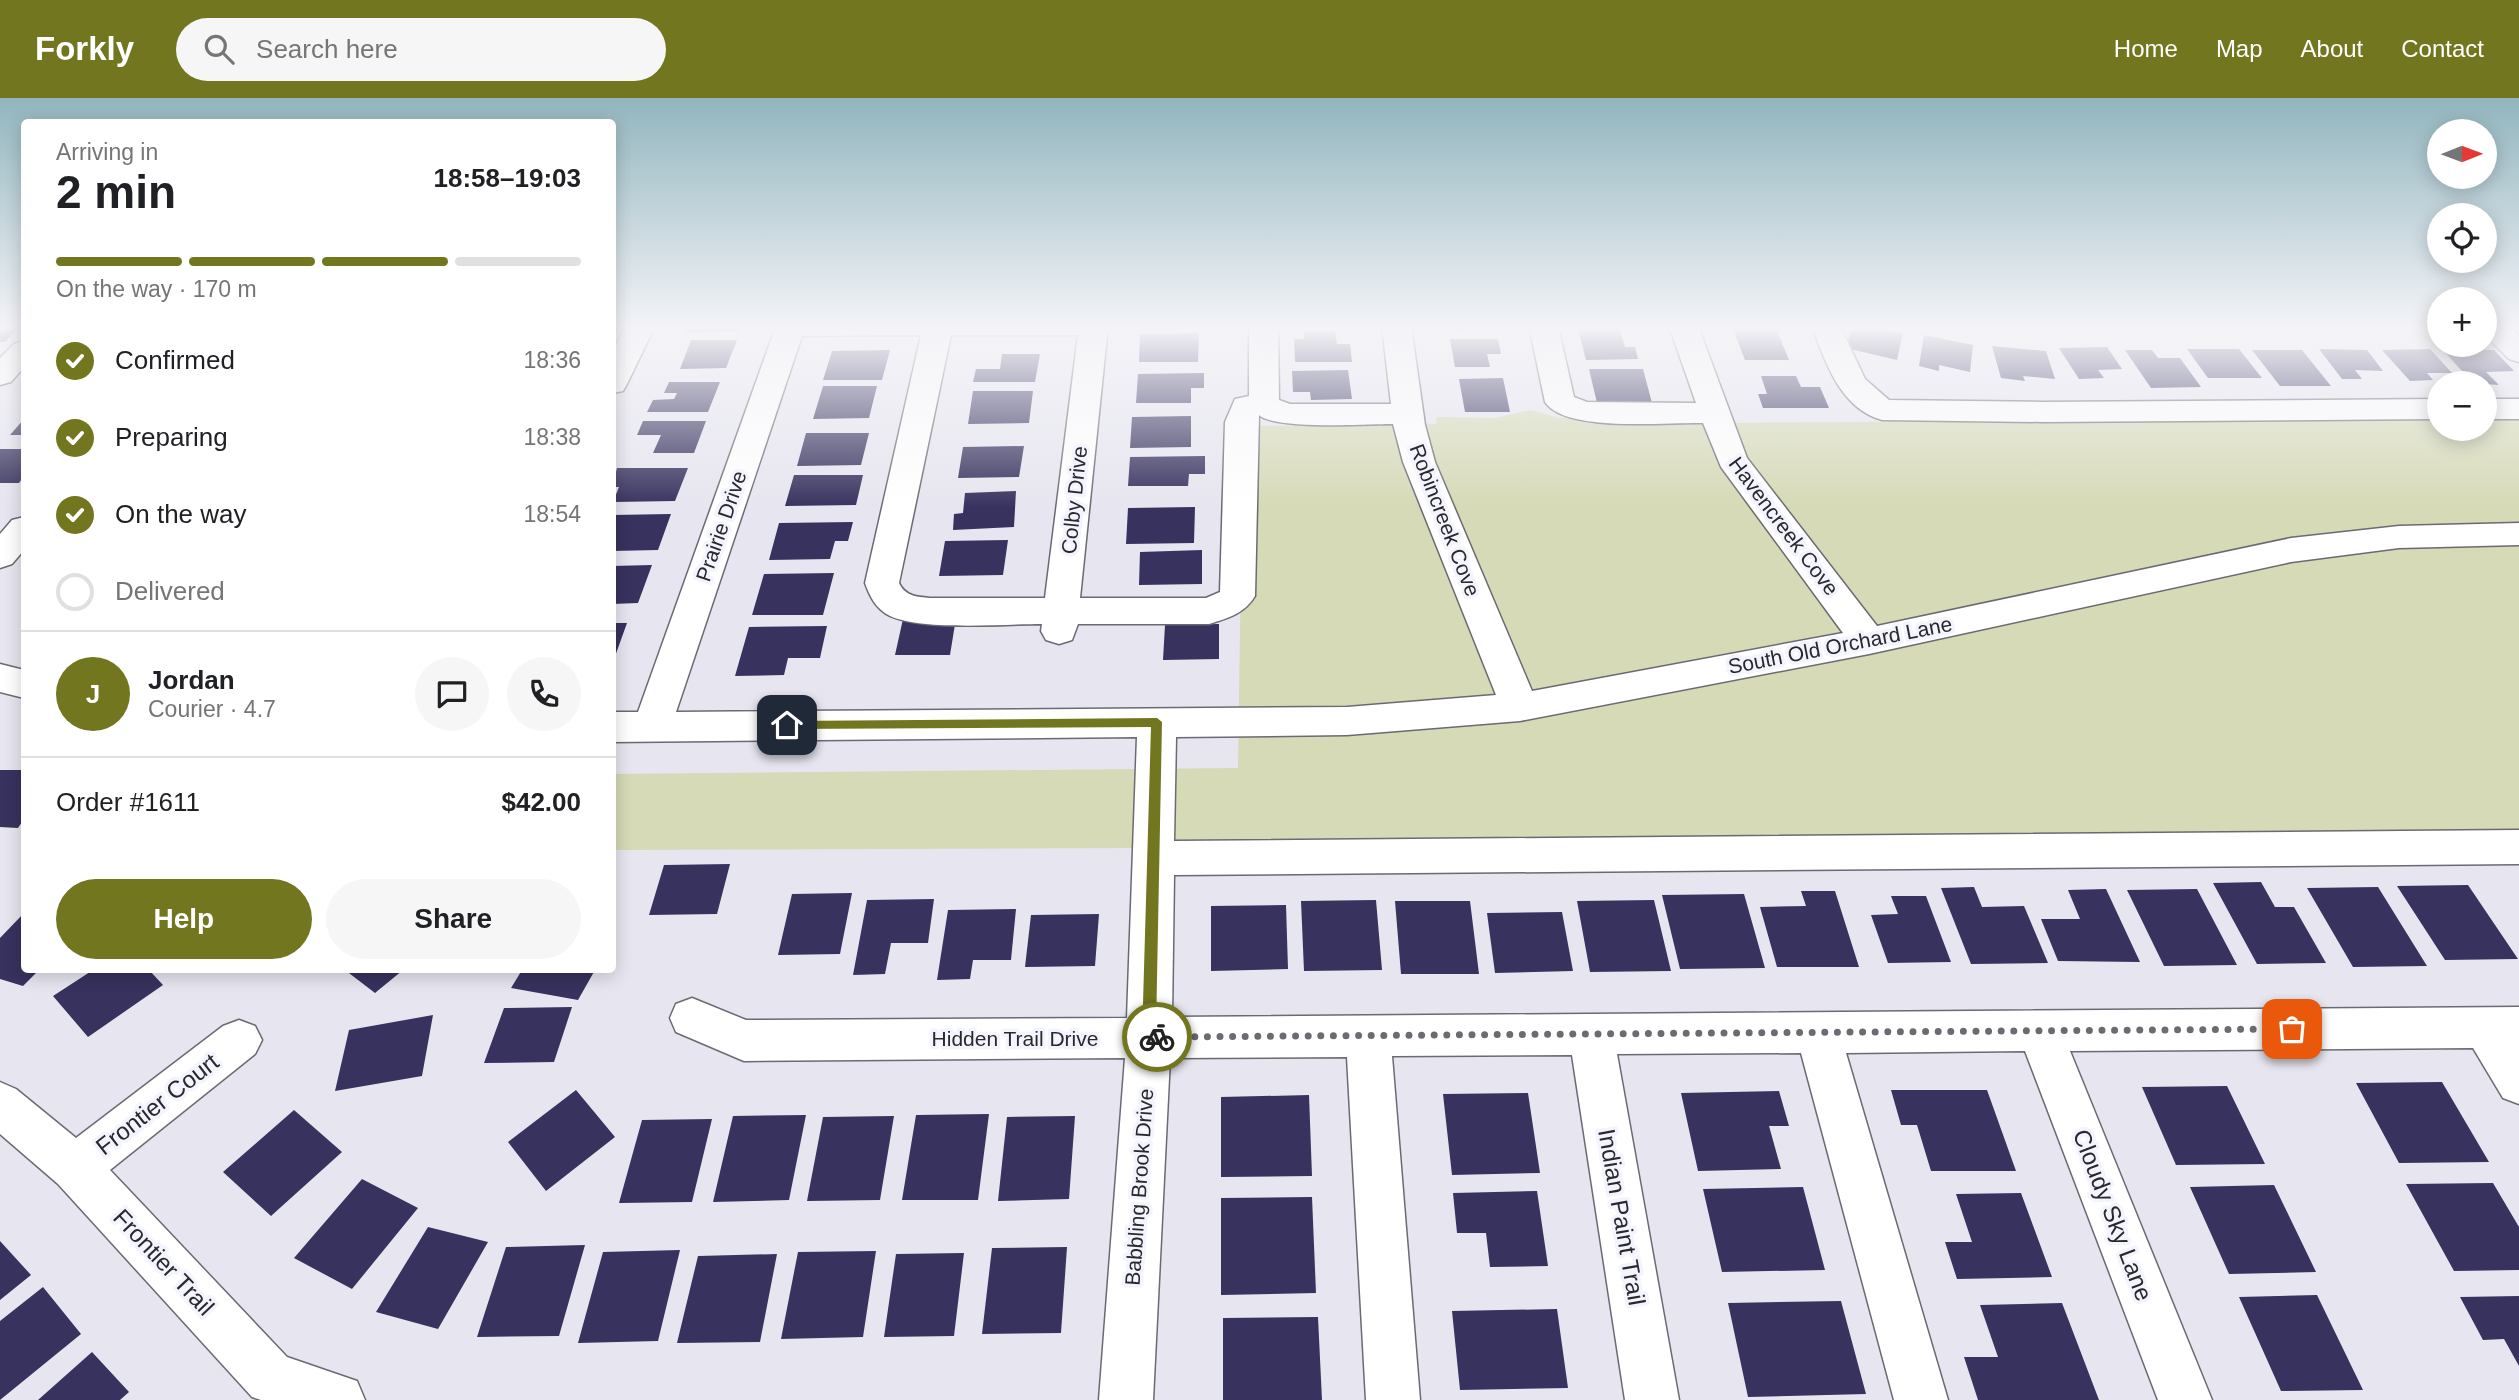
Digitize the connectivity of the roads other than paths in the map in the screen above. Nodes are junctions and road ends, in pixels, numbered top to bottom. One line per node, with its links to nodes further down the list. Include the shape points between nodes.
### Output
1 (769, 387): 22 (street, Prairie Drive)
2 (925, 387): 16 (street, via 882,583 887,596 902,607)
3 (1087, 387): 16 (street, Colby Drive)
4 (1264, 387): 9 (street)
5 (1405, 387): 14 (street, Robincreek Cove)
6 (1557, 387): 13 (street, via 1560,402 1583,412)
7 (1704, 387): 13 (street, Havencreek Cove)
8 (1854, 387): 12 (street, via 1864,400 1882,410)
9 (1264, 403): 14 (street, via 1274,412 1290,414); 16 (street, via 1246,406 1241,422 1237,596 1209,611)
10 (2497, 409): 11 (street)
11 (2519, 409)
12 (2427, 410)
13 (1713, 413): 17 (street, Havencreek Cove, via 1732,460)
14 (1408, 414): 20 (street, Robincreek Cove, via 1419,462)
15 (2519, 534): 17 (street, South Old Orchard Lane, via 2399,537 2291,550)
16 (1060, 622)
17 (1869, 641): 20 (street, South Old Orchard Lane)
18 (0, 678): 19 (street)
19 (21, 683)
20 (1520, 707): 21 (street, South Old Orchard Lane, via 1347,721)
21 (1157, 722): 22 (street, South Old Orchard Lane); 25 (street, Babbling Brook Drive)
22 (652, 726): 23 (street, South Old Orchard Lane)
23 (616, 727)
24 (2519, 846): 25 (street)
25 (1154, 858): 32 (street, Babbling Brook Drive)
26 (692, 1018): 32 (street, Hidden Trail Drive, via 744,1041)
27 (2502, 1028): 28 (street, Hidden Trail Drive); 34 (street)
28 (2040, 1031): 29 (street, Hidden Trail Drive); 42 (street, Cloudy Sky Lane)
29 (1818, 1033): 30 (street, Hidden Trail Drive); 41 (street)
30 (1591, 1034): 31 (street, Hidden Trail Drive); 40 (street, Indian Paint Trail)
31 (1368, 1036): 32 (street, Hidden Trail Drive); 39 (street)
32 (1149, 1038): 38 (street, Babbling Brook Drive)
33 (239, 1040): 36 (street, Frontier Court)
34 (2519, 1083)
35 (0, 1104): 36 (street, Frontier Trail)
36 (75, 1168): 37 (street, Frontier Trail, via 271,1378)
37 (338, 1400)
38 (1126, 1400)
39 (1393, 1400)
40 (1652, 1400)
41 (1921, 1400)
42 (2185, 1400)

